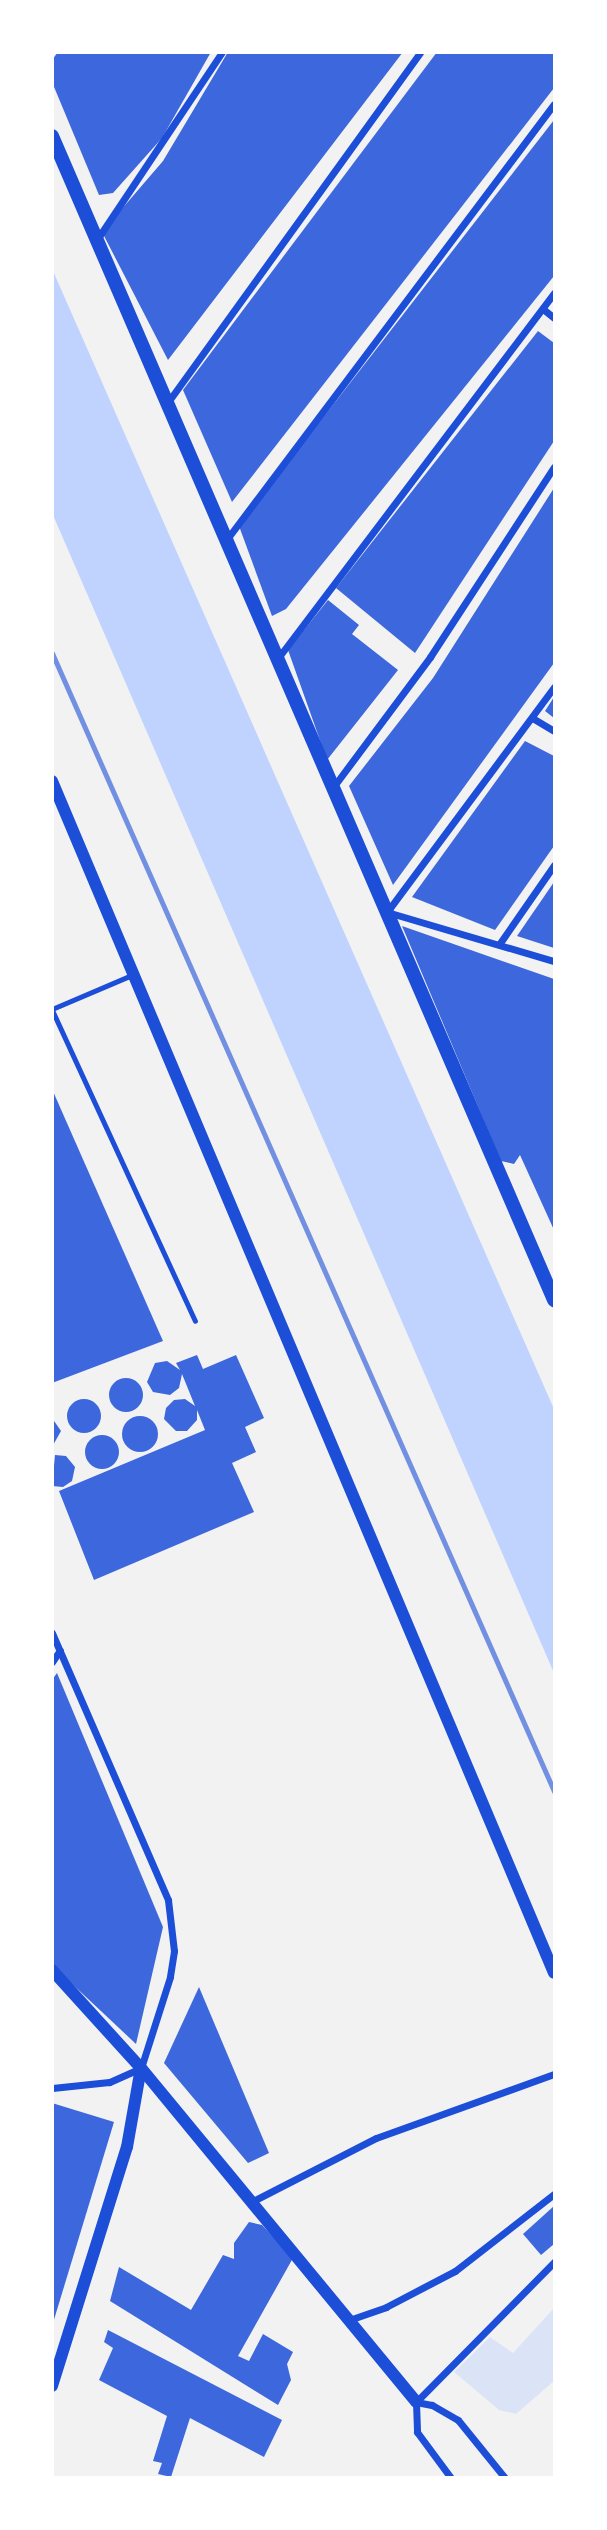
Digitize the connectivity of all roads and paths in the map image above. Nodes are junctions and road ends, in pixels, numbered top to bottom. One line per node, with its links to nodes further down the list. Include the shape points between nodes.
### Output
1 (222, 52): 5 (street)
2 (420, 52): 9 (street)
3 (555, 104): 11 (street)
4 (52, 136): 5 (main road)
5 (97, 239): 9 (main road)
6 (555, 293): 7 (street)
7 (542, 309): 8 (street); 12 (street)
8 (555, 318)
9 (168, 403): 11 (main road)
10 (555, 467): 17 (street, via 430,657)
11 (227, 540): 12 (main road)
12 (278, 658): 17 (main road)
13 (555, 687): 14 (street)
14 (534, 719): 15 (street); 19 (street)
15 (555, 732)
16 (52, 781): 22 (street)
17 (333, 786): 19 (main road)
18 (555, 865): 20 (street)
19 (387, 912): 20 (street); 24 (main road)
20 (500, 943): 21 (street)
21 (555, 961)
22 (134, 974): 23 (lane); 30 (street)
23 (52, 1009): 25 (lane)
24 (555, 1300)
25 (195, 1321)
26 (52, 1633): 27 (street)
27 (60, 1650): 28 (street); 31 (street, via 168,1900 173,1925 170,1977)
28 (52, 1662)
29 (52, 1970): 31 (street)
30 (555, 1973)
31 (141, 2068): 33 (street, via 109,2082); 35 (street); 38 (street, via 127,2147)
32 (555, 2074): 35 (street, via 376,2138)
33 (52, 2088)
34 (555, 2194): 37 (street, via 455,2271 398,2302)
35 (251, 2202): 37 (street)
36 (555, 2262): 40 (street)
37 (349, 2320): 40 (street)
38 (57, 2354): 39 (street)
39 (52, 2386)
40 (416, 2402): 41 (street, via 417,2432); 42 (street, via 432,2404 458,2420)
41 (451, 2477)
42 (505, 2477)

